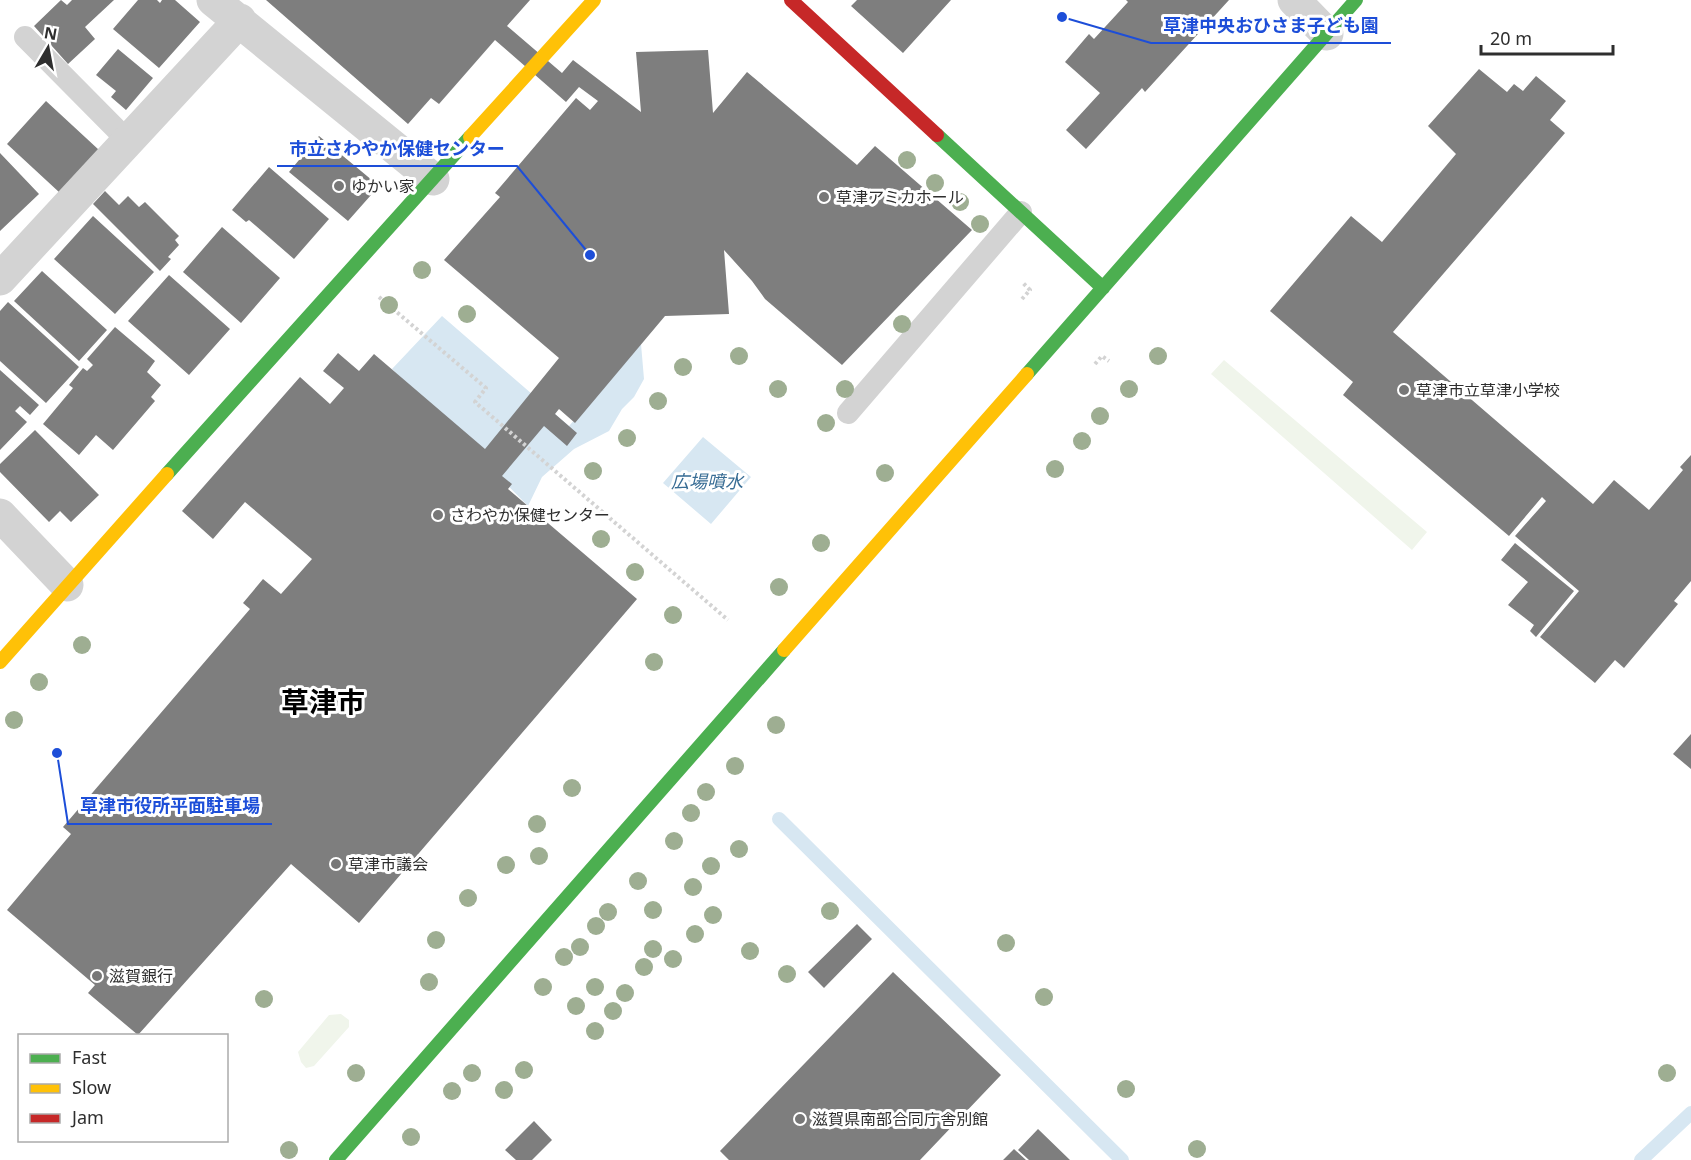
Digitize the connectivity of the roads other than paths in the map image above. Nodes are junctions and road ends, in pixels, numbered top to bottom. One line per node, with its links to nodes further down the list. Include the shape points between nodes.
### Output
1 (213, 0): 6 (street)
2 (594, 0): 10 (street)
3 (1294, 0): 7 (street)
4 (1356, 0): 7 (street)
5 (803, 4): 11 (street)
6 (240, 20): 9 (street); 10 (street)
7 (1327, 34): 13 (street)
8 (25, 37): 9 (lane)
9 (128, 141): 12 (street)
10 (433, 179): 16 (street)
11 (1021, 212): 13 (street); 14 (lane)
12 (3, 270)
13 (1103, 288): 18 (street)
14 (848, 413)
15 (0, 515): 16 (street)
16 (67, 585): 17 (street)
17 (0, 662)
18 (336, 1160)

